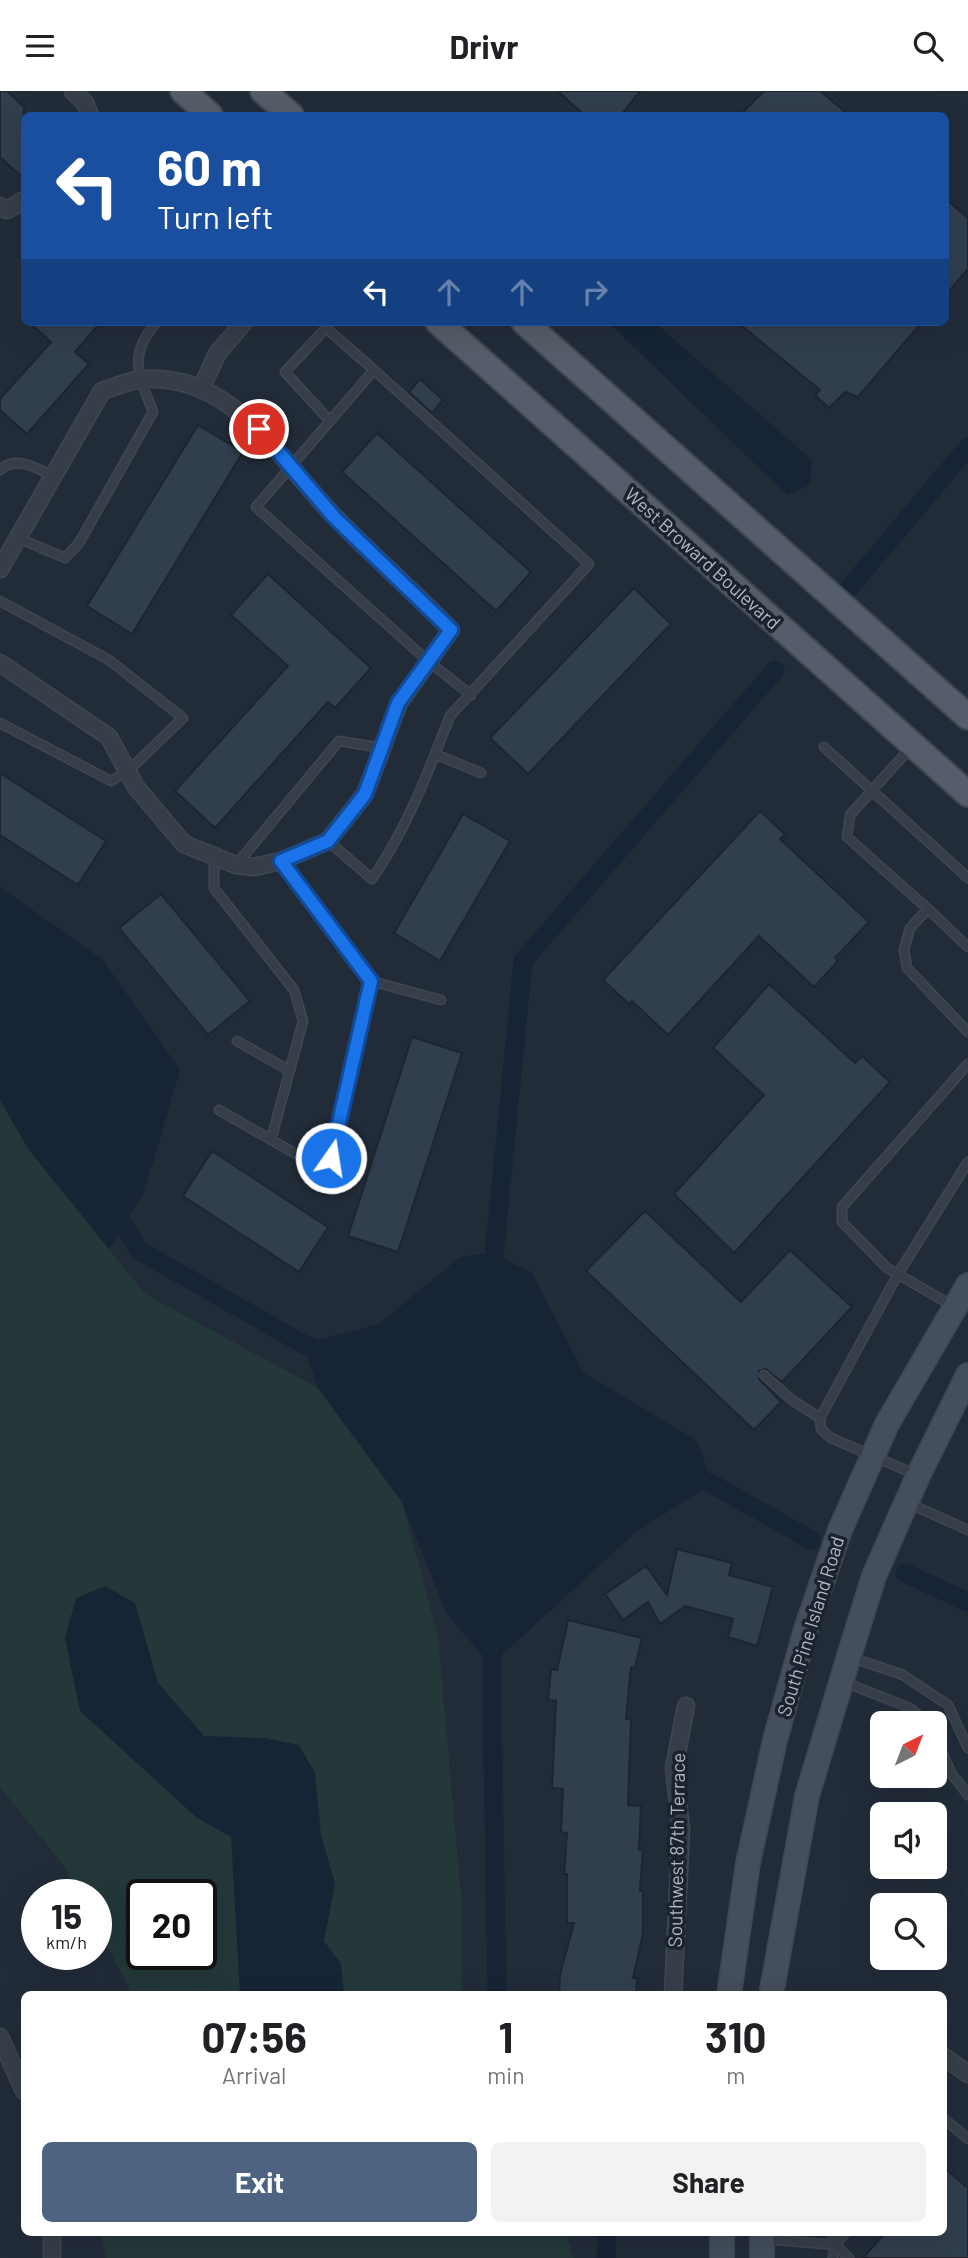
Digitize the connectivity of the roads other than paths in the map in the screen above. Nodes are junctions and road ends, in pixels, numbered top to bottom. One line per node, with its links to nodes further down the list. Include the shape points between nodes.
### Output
1 (73, 91): 4 (street)
2 (183, 91): 5 (main road)
3 (263, 91): 6 (main road)
4 (89, 112)
5 (207, 112)
6 (288, 112)
7 (21, 202): 8 (street, via 7,210)
8 (0, 206)
9 (154, 326): 14 (lane, via 136,357)
10 (241, 326): 15 (street, via 217,354)
11 (442, 326): 28 (main road, West Broward Boulevard)
12 (528, 326): 26 (main road)
13 (374, 370): 16 (lane); 16 (lane, via 326,328 285,372); 25 (lane, via 589,564)
14 (140, 379): 15 (street, via 175,379); 19 (street, via 102,391); 20 (lane, via 153,412 79,543 65,558)
15 (201, 389): 17 (street, via 259,429)
16 (329, 420): 17 (lane)
17 (290, 464): 23 (street, via 334,517 451,630); 23 (lane, via 256,507)
18 (0, 470): 19 (lane, via 7,464 24,463)
19 (53, 476): 20 (street)
20 (18, 538): 21 (street)
21 (0, 569)
22 (0, 601): 32 (lane, via 109,660 183,718)
23 (428, 661): 25 (lane); 30 (street, via 398,703)
24 (0, 663): 32 (street, via 109,737)
25 (471, 695): 31 (lane, via 450,716)
26 (968, 717)
27 (0, 723): 32 (lane, via 111,781)
28 (912, 745): 34 (lane); 35 (main road, West Broward Boulevard)
29 (824, 747): 34 (lane)
30 (382, 748): 36 (street, via 365,794); 39 (lane, via 339,741)
31 (435, 754): 33 (lane); 36 (lane, via 417,800 372,879)
32 (128, 771): 37 (street, via 184,844)
33 (481, 773)
34 (873, 792): 40 (lane); 41 (lane, via 850,815 847,837)
35 (968, 794)
36 (328, 841): 38 (street)
37 (214, 856): 39 (street); 48 (lane, via 214,888 294,990 303,1021)
38 (281, 861): 39 (street, via 254,867); 43 (lane)
39 (236, 865)
40 (968, 878)
41 (928, 909): 42 (lane); 45 (lane, via 909,928 904,950 907,968)
42 (968, 947)
43 (371, 981): 44 (lane); 50 (lane, via 331,1158 324,1170)
44 (441, 1000)
45 (968, 1032)
46 (237, 1041): 48 (lane)
47 (968, 1064): 52 (lane, via 842,1207 842,1222)
48 (290, 1071): 50 (lane)
49 (219, 1110): 50 (lane)
50 (271, 1140)
51 (968, 1162): 52 (lane)
52 (898, 1274): 54 (lane); 57 (lane)
53 (968, 1285): 54 (main road, South Pine Island Road)
54 (955, 1307): 58 (main road, South Pine Island Road)
55 (764, 1375): 57 (lane)
56 (968, 1375): 59 (main road)
57 (820, 1418): 58 (lane, via 821,1429 831,1438)
58 (873, 1456): 59 (lane); 71 (main road, South Pine Island Road, via 839,1530 775,1740 748,1863)
59 (918, 1476): 60 (main road)
60 (906, 1502): 62 (lane); 63 (main road, via 874,1576)
61 (968, 1517): 62 (lane)
62 (965, 1528)
63 (849, 1656): 64 (main road); 67 (lane, via 903,1675 948,1705)
64 (841, 1681): 66 (lane); 72 (main road, via 807,1796)
65 (686, 1706): 70 (street, Southwest 87th Terrace, via 674,1768 681,1829)
66 (913, 1711)
67 (968, 1748)
68 (947, 1764): 69 (lane)
69 (968, 1795)
70 (673, 1991)
71 (730, 1991)
72 (772, 1991)
73 (0, 2037): 76 (street)
74 (947, 2059): 75 (street)
75 (968, 2074)
76 (21, 2084)
77 (947, 2121): 78 (lane)
78 (968, 2139)
79 (51, 2236): 85 (street)
80 (722, 2236): 86 (main road)
81 (833, 2236): 84 (lane)
82 (842, 2236): 84 (lane)
83 (762, 2243): 84 (lane)
84 (835, 2245): 87 (lane); 88 (lane)
85 (52, 2258)
86 (722, 2258)
87 (833, 2258)
88 (849, 2258)

